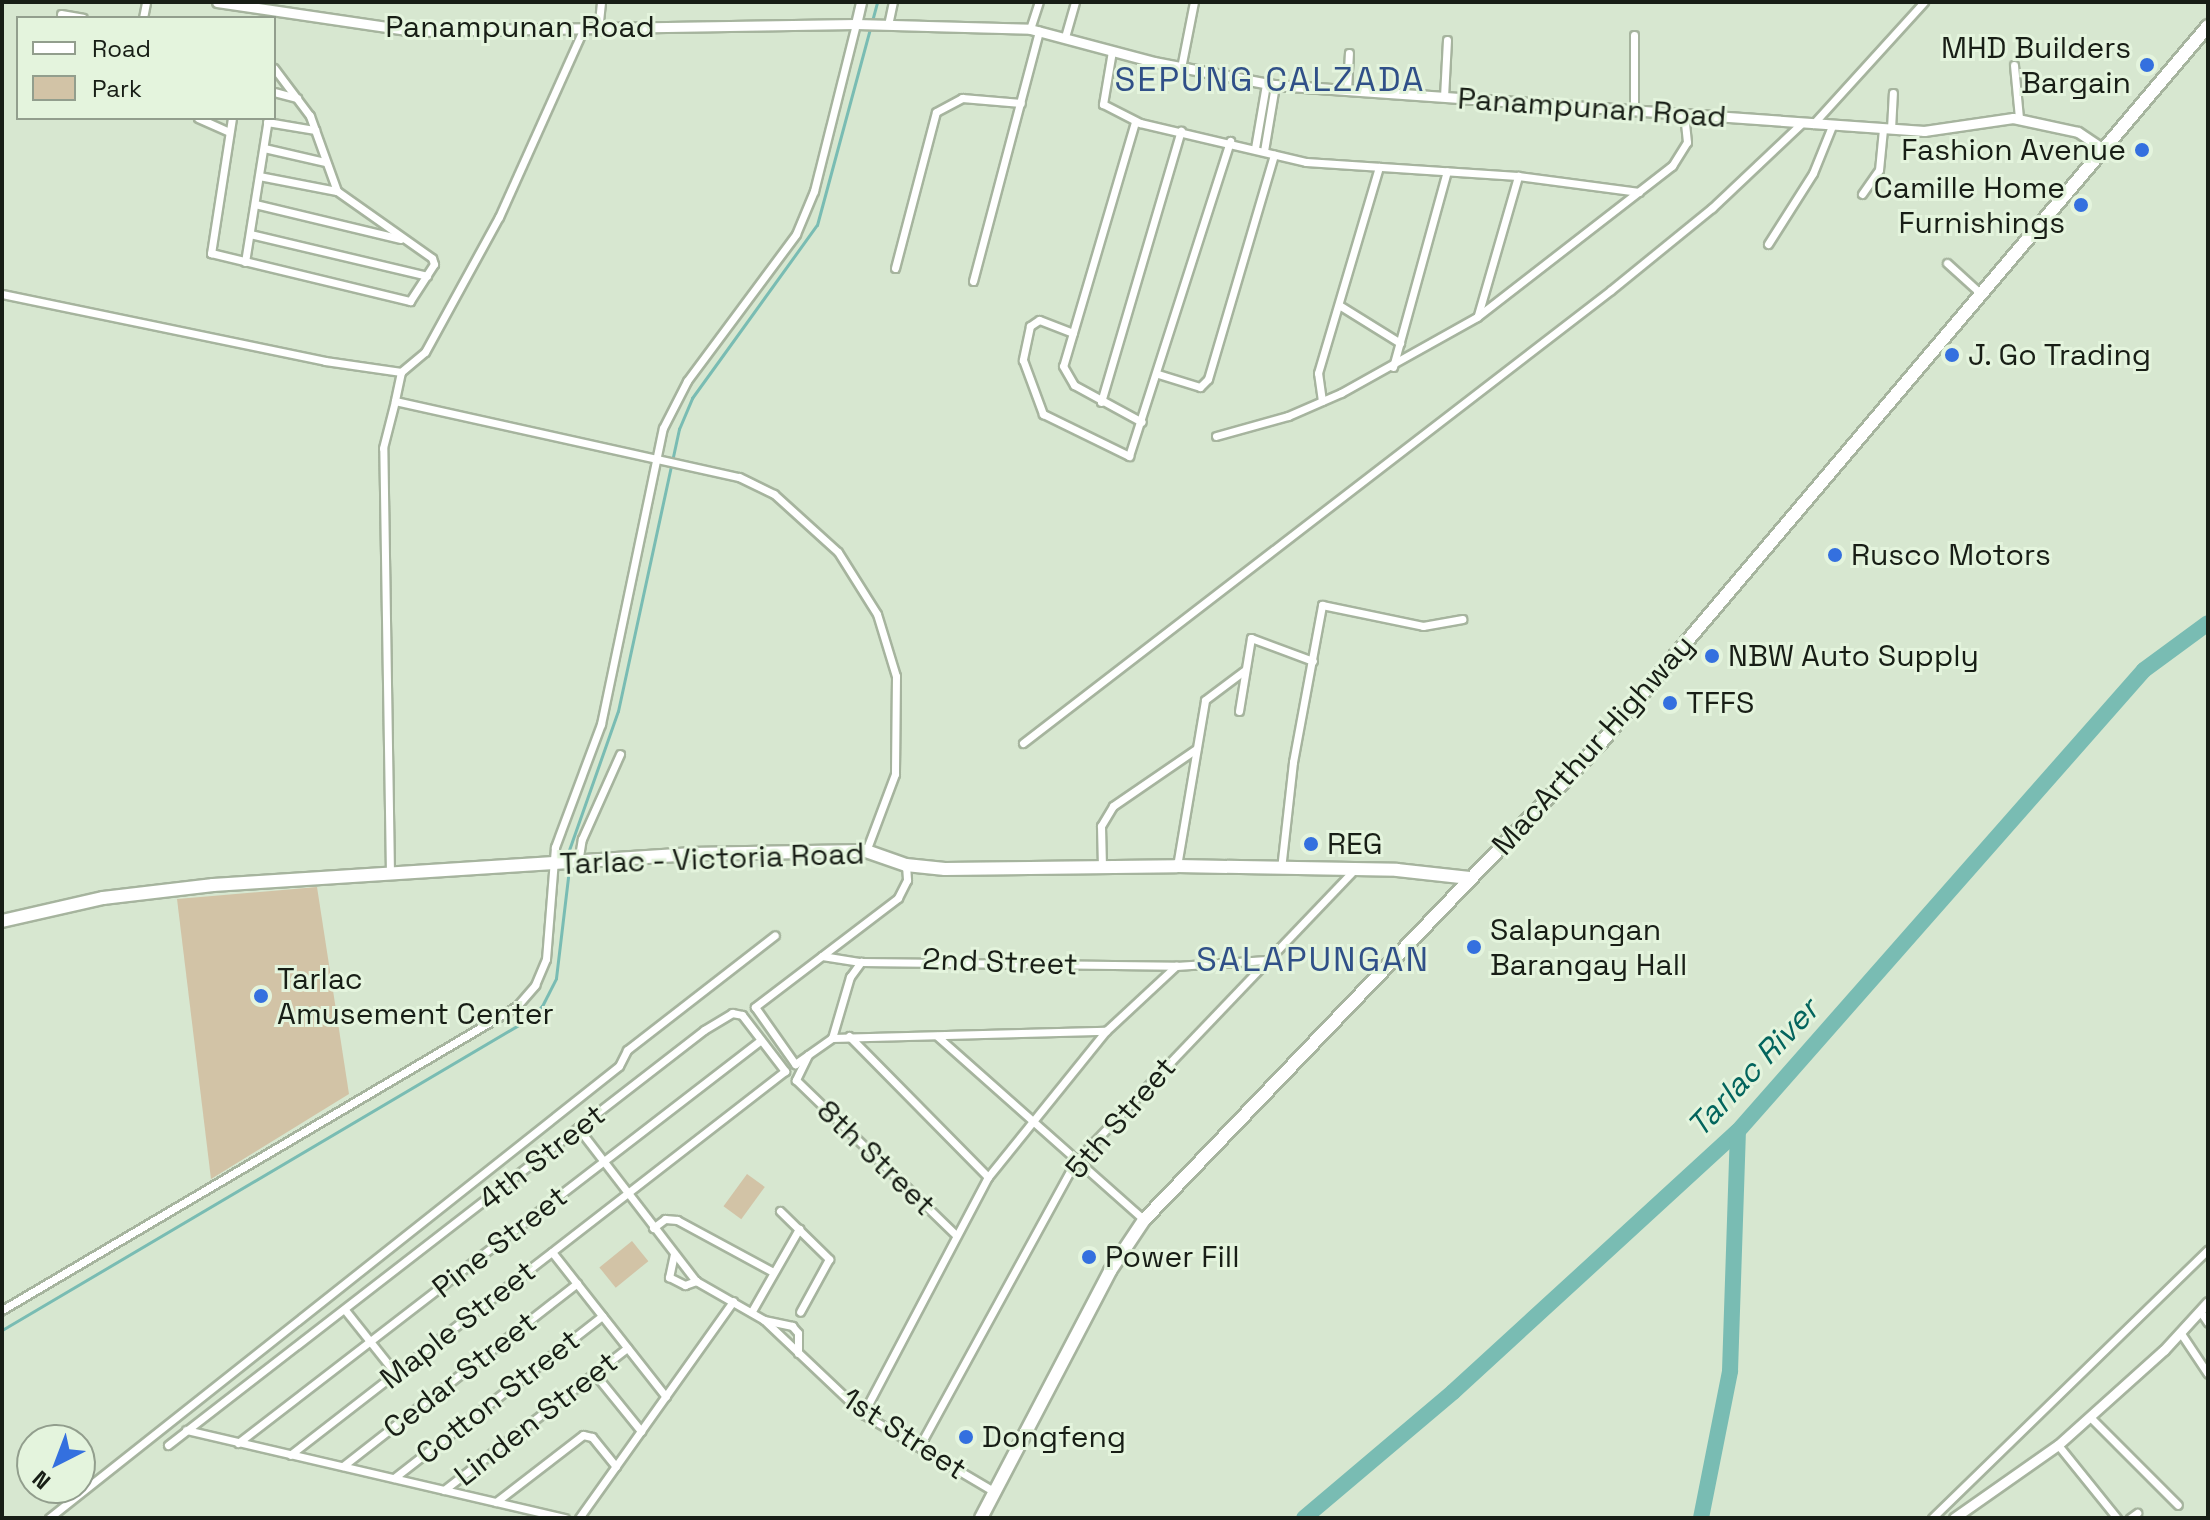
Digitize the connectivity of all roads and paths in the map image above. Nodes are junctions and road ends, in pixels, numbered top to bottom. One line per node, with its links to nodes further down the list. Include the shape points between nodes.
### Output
1 (217, 2): 9 (street, Panampunan Road)
2 (601, 2): 16 (street)
3 (861, 2): 12 (street)
4 (893, 2): 13 (street)
5 (1039, 2): 15 (street)
6 (1075, 2): 19 (street)
7 (1194, 2): 24 (street)
8 (1924, 2): 40 (street)
9 (251, 13): 17 (street, Panampunan Road, via 414,31)
10 (61, 14): 11 (street)
11 (72, 16)
12 (865, 25): 13 (street, Panampunan Road); 16 (street, Panampunan Road); 82 (street, via 805,217 675,399)
13 (888, 25): 15 (street, Panampunan Road)
14 (2208, 26): 48 (main road, MacArthur Highway)
15 (1034, 30): 19 (street, Panampunan Road); 32 (street)
16 (598, 31): 17 (street, Panampunan Road)
17 (582, 32): 75 (street, via 499,217 425,352)
18 (1634, 35): 33 (street)
19 (1065, 37): 21 (street, Panampunan Road)
20 (1447, 40): 30 (street)
21 (1112, 51): 24 (street, Panampunan Road); 39 (street, via 1103,104)
22 (1349, 53): 27 (street)
23 (2014, 65): 35 (street)
24 (1181, 68): 26 (street, Panampunan Road)
25 (276, 71): 31 (street)
26 (1270, 84): 27 (street, Panampunan Road); 49 (street)
27 (1347, 90): 30 (street, Panampunan Road)
28 (276, 93): 31 (street)
29 (1893, 93): 42 (street)
30 (1444, 97): 33 (street, Panampunan Road)
31 (297, 98): 43 (street)
32 (1021, 103): 65 (street, via 962,98 936,112); 67 (street)
33 (1634, 111): 34 (street, Panampunan Road)
34 (1684, 115): 40 (street, Panampunan Road); 57 (street, via 1685,149)
35 (2019, 118): 42 (street, Panampunan Road, via 1950,130); 48 (street, Panampunan Road, via 2078,132)
36 (202, 120): 45 (street)
37 (232, 120): 45 (street)
38 (268, 120): 43 (street); 47 (street)
39 (1135, 122): 44 (street); 72 (street)
40 (1807, 124): 41 (street, Panampunan Road); 87 (street, via 1611,290)
41 (1832, 126): 42 (street, Panampunan Road); 62 (street, via 1813,173)
42 (1887, 129): 58 (street, via 1879,170)
43 (315, 130): 51 (street)
44 (1181, 131): 46 (street); 79 (street)
45 (229, 132): 63 (street, via 211,253)
46 (1230, 141): 49 (street); 76 (street)
47 (264, 148): 51 (street); 54 (street)
48 (2103, 149): 68 (main road, MacArthur Highway)
49 (1260, 150): 50 (street)
50 (1274, 155): 52 (street); 76 (street, via 1208,379 1200,387)
51 (325, 162): 56 (street)
52 (1379, 167): 53 (street); 70 (street)
53 (1447, 171): 55 (street); 73 (street)
54 (259, 176): 56 (street); 59 (street)
55 (1518, 176): 57 (street); 71 (street)
56 (337, 191): 61 (street)
57 (1639, 192): 71 (street)
58 (1862, 194)
59 (255, 204): 60 (street); 61 (street)
60 (250, 234): 63 (street); 66 (street)
61 (408, 241): 66 (street, via 432,258)
62 (1768, 244)
63 (245, 262): 66 (street, via 406,302)
64 (1947, 263): 68 (street)
65 (895, 268)
66 (427, 276)
67 (973, 281)
68 (1979, 292): 99 (main road, MacArthur Highway, via 1608,735)
69 (2, 294): 75 (street)
70 (1339, 305): 73 (street); 78 (street, via 1318,373)
71 (1477, 317): 74 (street)
72 (1073, 333): 79 (street, via 1065,372); 80 (street, via 1039,320 1030,326 1023,360 1043,414 1129,456)
73 (1400, 343): 74 (street)
74 (1393, 367): 78 (street)
75 (401, 372): 77 (street)
76 (1158, 374): 80 (street)
77 (395, 401): 82 (street); 98 (street, via 383,448)
78 (1322, 401): 81 (street)
79 (1101, 402): 80 (street)
80 (1142, 422)
81 (1216, 436)
82 (665, 461): 90 (street, via 739,477 774,494 838,552 869,598 891,651 898,729 895,774); 92 (street, via 601,724 568,805)
83 (1462, 619): 84 (street, via 1423,626 1326,603)
84 (1313, 661): 85 (street, via 1254,637); 96 (street, via 1293,762)
85 (1245, 670): 86 (street); 88 (street, via 1205,700)
86 (1239, 711)
87 (1023, 743)
88 (1196, 749): 94 (street); 95 (street, via 1113,806 1101,826)
89 (620, 754): 91 (street, via 582,839)
90 (866, 851): 91 (main road, Tarlac - Victoria Road, via 689,854); 93 (main road, Tarlac - Victoria Road)
91 (578, 863): 92 (main road, Tarlac - Victoria Road)
92 (553, 864): 98 (main road, Tarlac - Victoria Road); 131 (street, via 546,959 535,985 517,1006)
93 (906, 865): 95 (main road, Tarlac - Victoria Road); 102 (street, via 907,880 898,898)
94 (1177, 866): 95 (main road, Tarlac - Victoria Road); 96 (main road, Tarlac - Victoria Road)
95 (1102, 867)
96 (1281, 869): 97 (main road, Tarlac - Victoria Road)
97 (1354, 870): 99 (main road, Tarlac - Victoria Road); 103 (street, 5th Street)
98 (390, 874): 100 (main road, Tarlac - Victoria Road, via 103,898)
99 (1470, 878): 119 (main road, MacArthur Highway)
100 (2, 921)
101 (775, 935): 163 (street, via 627,1050 619,1066)
102 (822, 956): 104 (street, 2nd Street); 111 (street, via 755,1007 795,1064)
103 (1267, 960): 105 (street, 2nd Street); 114 (street, 5th Street)
104 (861, 962): 105 (street, 2nd Street); 109 (street, via 850,977)
105 (1176, 966): 106 (street)
106 (1106, 1031): 108 (street); 112 (street)
107 (849, 1036): 108 (street); 109 (street); 116 (street)
108 (937, 1036): 112 (street)
109 (832, 1038): 111 (street)
110 (761, 1040): 113 (street, 4th Street, via 742,1015 732,1013); 115 (street, Pine Street); 117 (street, via 785,1071)
111 (808, 1055): 122 (street, 8th Street, via 796,1080)
112 (1028, 1121): 114 (street); 116 (street)
113 (578, 1128): 115 (street); 132 (street, 4th Street)
114 (1075, 1162): 119 (street); 154 (street, 5th Street)
115 (603, 1163): 117 (street); 140 (street, Pine Street)
116 (988, 1177): 122 (street)
117 (626, 1194): 120 (street); 124 (street, Maple Street)
118 (780, 1211): 121 (street)
119 (1144, 1220): 160 (main road, MacArthur Highway, via 1105,1280)
120 (653, 1228): 125 (street); 126 (street, via 665,1219 677,1220)
121 (799, 1229): 126 (street); 135 (street, via 829,1259)
122 (956, 1235): 147 (street)
123 (2208, 1250): 167 (street)
124 (552, 1252): 128 (street); 144 (street, Maple Street)
125 (674, 1254): 127 (street); 127 (street, via 669,1277 685,1285)
126 (773, 1272): 133 (street)
127 (696, 1281): 129 (street)
128 (577, 1283): 136 (street); 156 (street, Cedar Street)
129 (733, 1301): 133 (street); 146 (street)
130 (2208, 1302): 134 (street)
131 (2, 1310)
132 (345, 1310): 140 (street); 149 (street, 4th Street)
133 (752, 1311): 137 (street)
134 (2200, 1311): 138 (street); 139 (street)
135 (800, 1312)
136 (602, 1316): 141 (street); 158 (street, Cotton Street)
137 (764, 1320): 142 (street, 1st Street); 142 (street, via 792,1326 798,1333)
138 (2208, 1323)
139 (2180, 1332): 145 (street); 148 (street)
140 (370, 1342): 144 (street); 151 (street, Pine Street)
141 (627, 1348): 143 (street, Linden Street); 146 (street)
142 (798, 1353): 147 (street, 1st Street)
143 (594, 1373): 150 (street); 159 (street, Linden Street)
144 (396, 1374): 155 (street, Maple Street)
145 (2208, 1374)
146 (666, 1397): 150 (street)
147 (863, 1414): 154 (street, 1st Street)
148 (2090, 1417): 153 (street); 162 (street)
149 (186, 1430): 151 (street); 152 (street, 4th Street)
150 (641, 1431): 157 (street)
151 (238, 1443): 155 (street)
152 (168, 1445)
153 (2058, 1445): 168 (street); 169 (street)
154 (919, 1447): 160 (street, 1st Street)
155 (290, 1455): 156 (street)
156 (343, 1466): 158 (street)
157 (616, 1467): 161 (street, via 587,1433); 165 (street)
158 (394, 1478): 159 (street)
159 (444, 1490): 161 (street)
160 (997, 1493): 166 (main road, MacArthur Highway)
161 (496, 1502): 164 (street)
162 (2178, 1505)
163 (49, 1518)
164 (565, 1518)
165 (579, 1518)
166 (981, 1518)
167 (1932, 1518)
168 (1954, 1518)
169 (2117, 1518)

